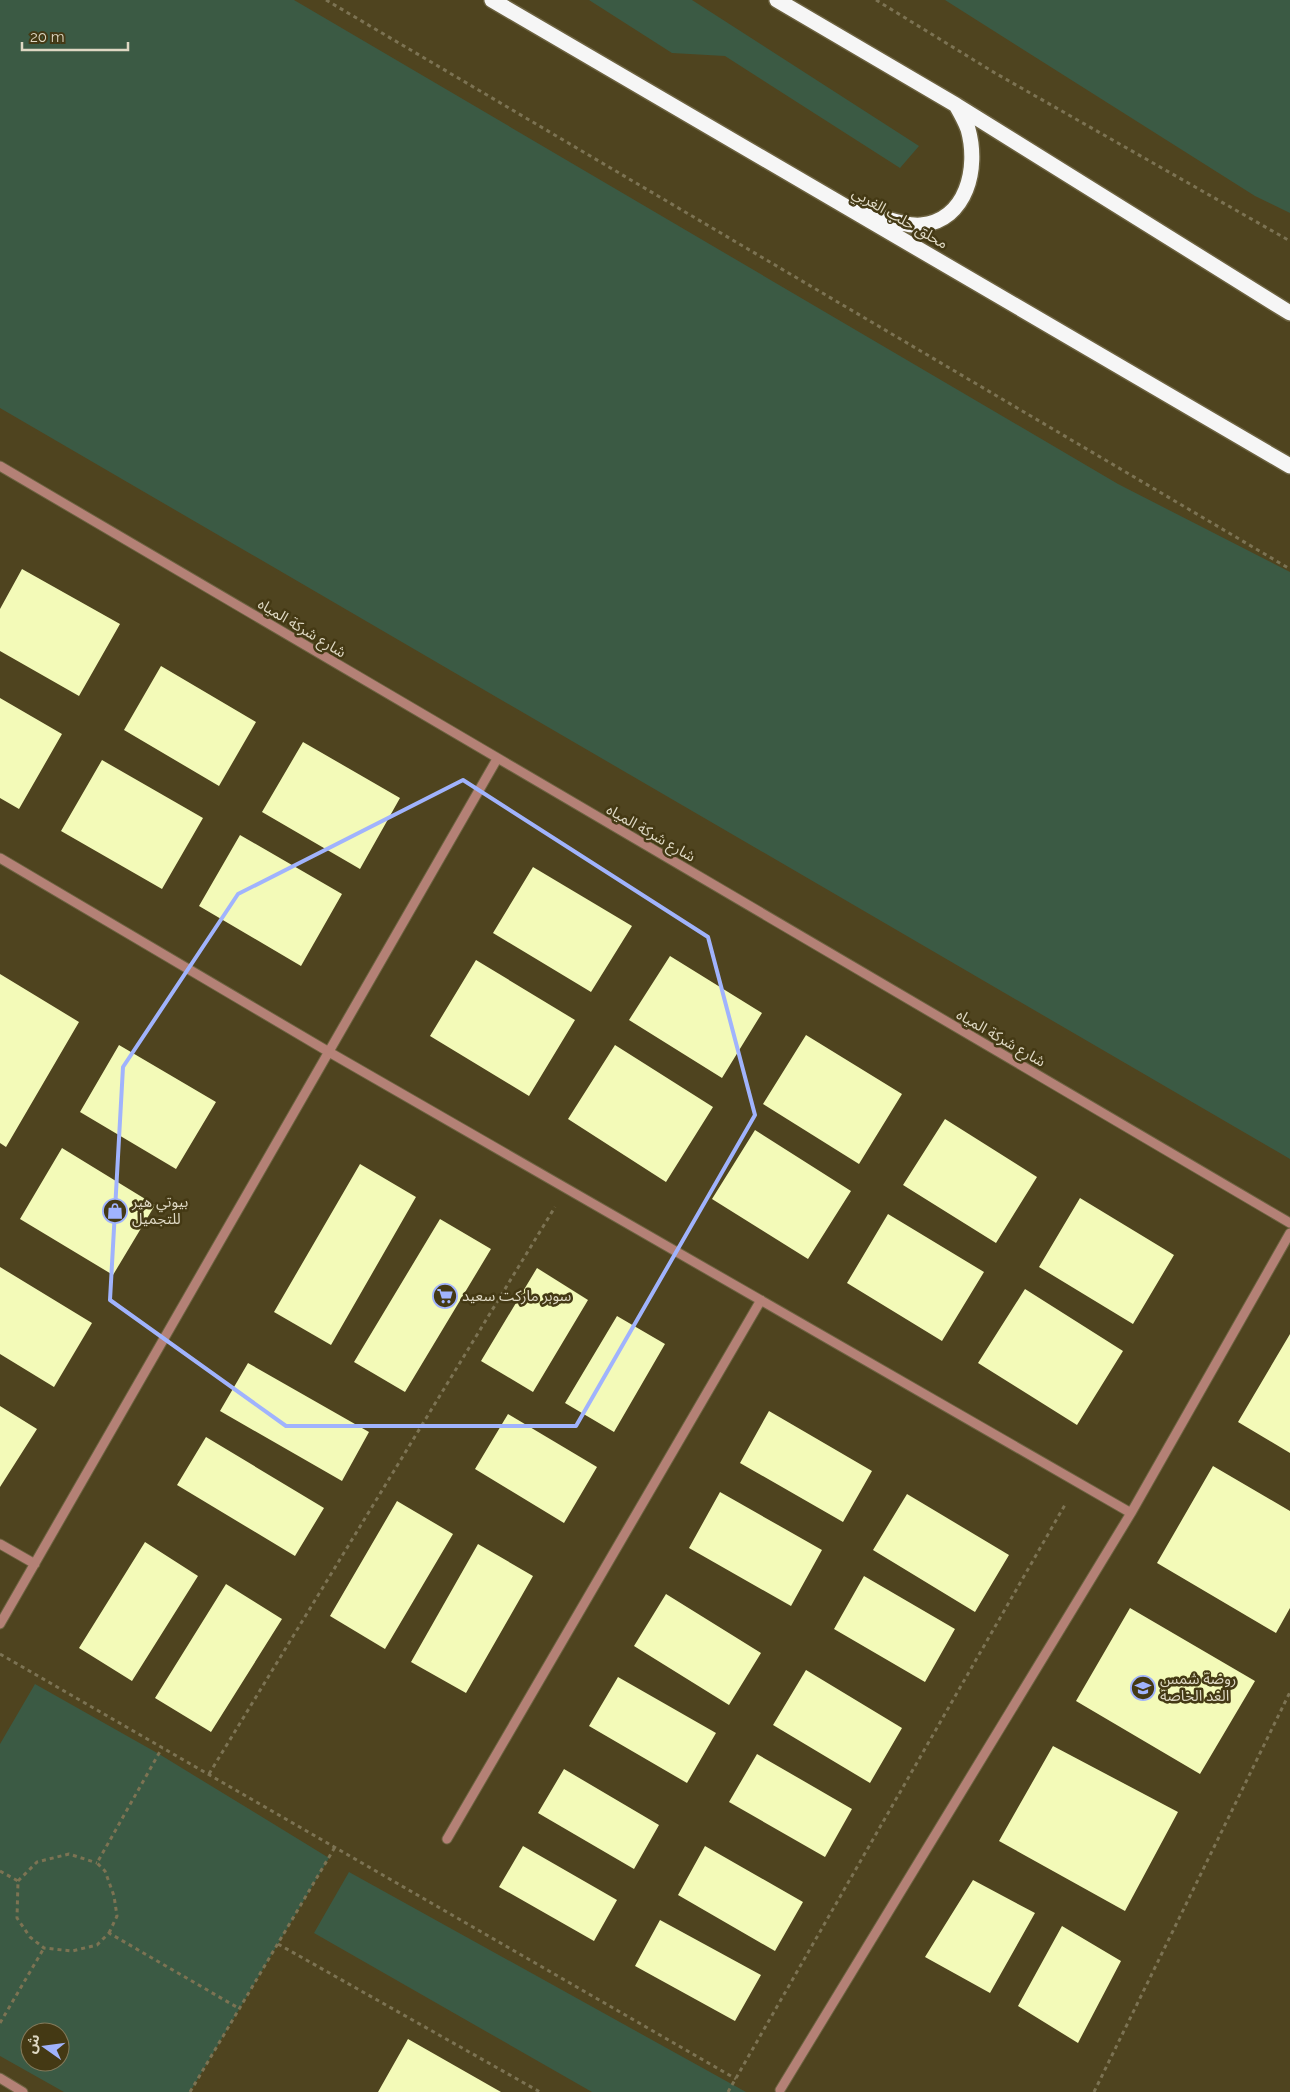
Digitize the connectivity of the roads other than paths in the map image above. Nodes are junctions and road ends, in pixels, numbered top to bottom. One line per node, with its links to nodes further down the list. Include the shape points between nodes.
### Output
1 (492, 0): 4 (highway, محلق حلب الغربي)
2 (778, 0): 3 (highway)
3 (956, 105): 4 (highway, via 968,129 972,154 968,181 959,205 942,221 919,226); 5 (highway)
4 (848, 208): 7 (highway, محلق حلب الغربي)
5 (1290, 314)
6 (0, 466): 8 (street, شارع شركة المياه)
7 (1290, 466)
8 (497, 759): 10 (street); 11 (street, شارع شركة المياه)
9 (0, 858): 10 (street)
10 (328, 1052): 13 (street); 16 (street)
11 (1290, 1223)
12 (1290, 1232): 14 (street)
13 (761, 1300): 14 (street); 18 (street)
14 (1131, 1513): 20 (street)
15 (0, 1544): 16 (street)
16 (35, 1564): 17 (street)
17 (0, 1624)
18 (447, 1839)
19 (0, 2078): 21 (street)
20 (780, 2090)
21 (23, 2092)

